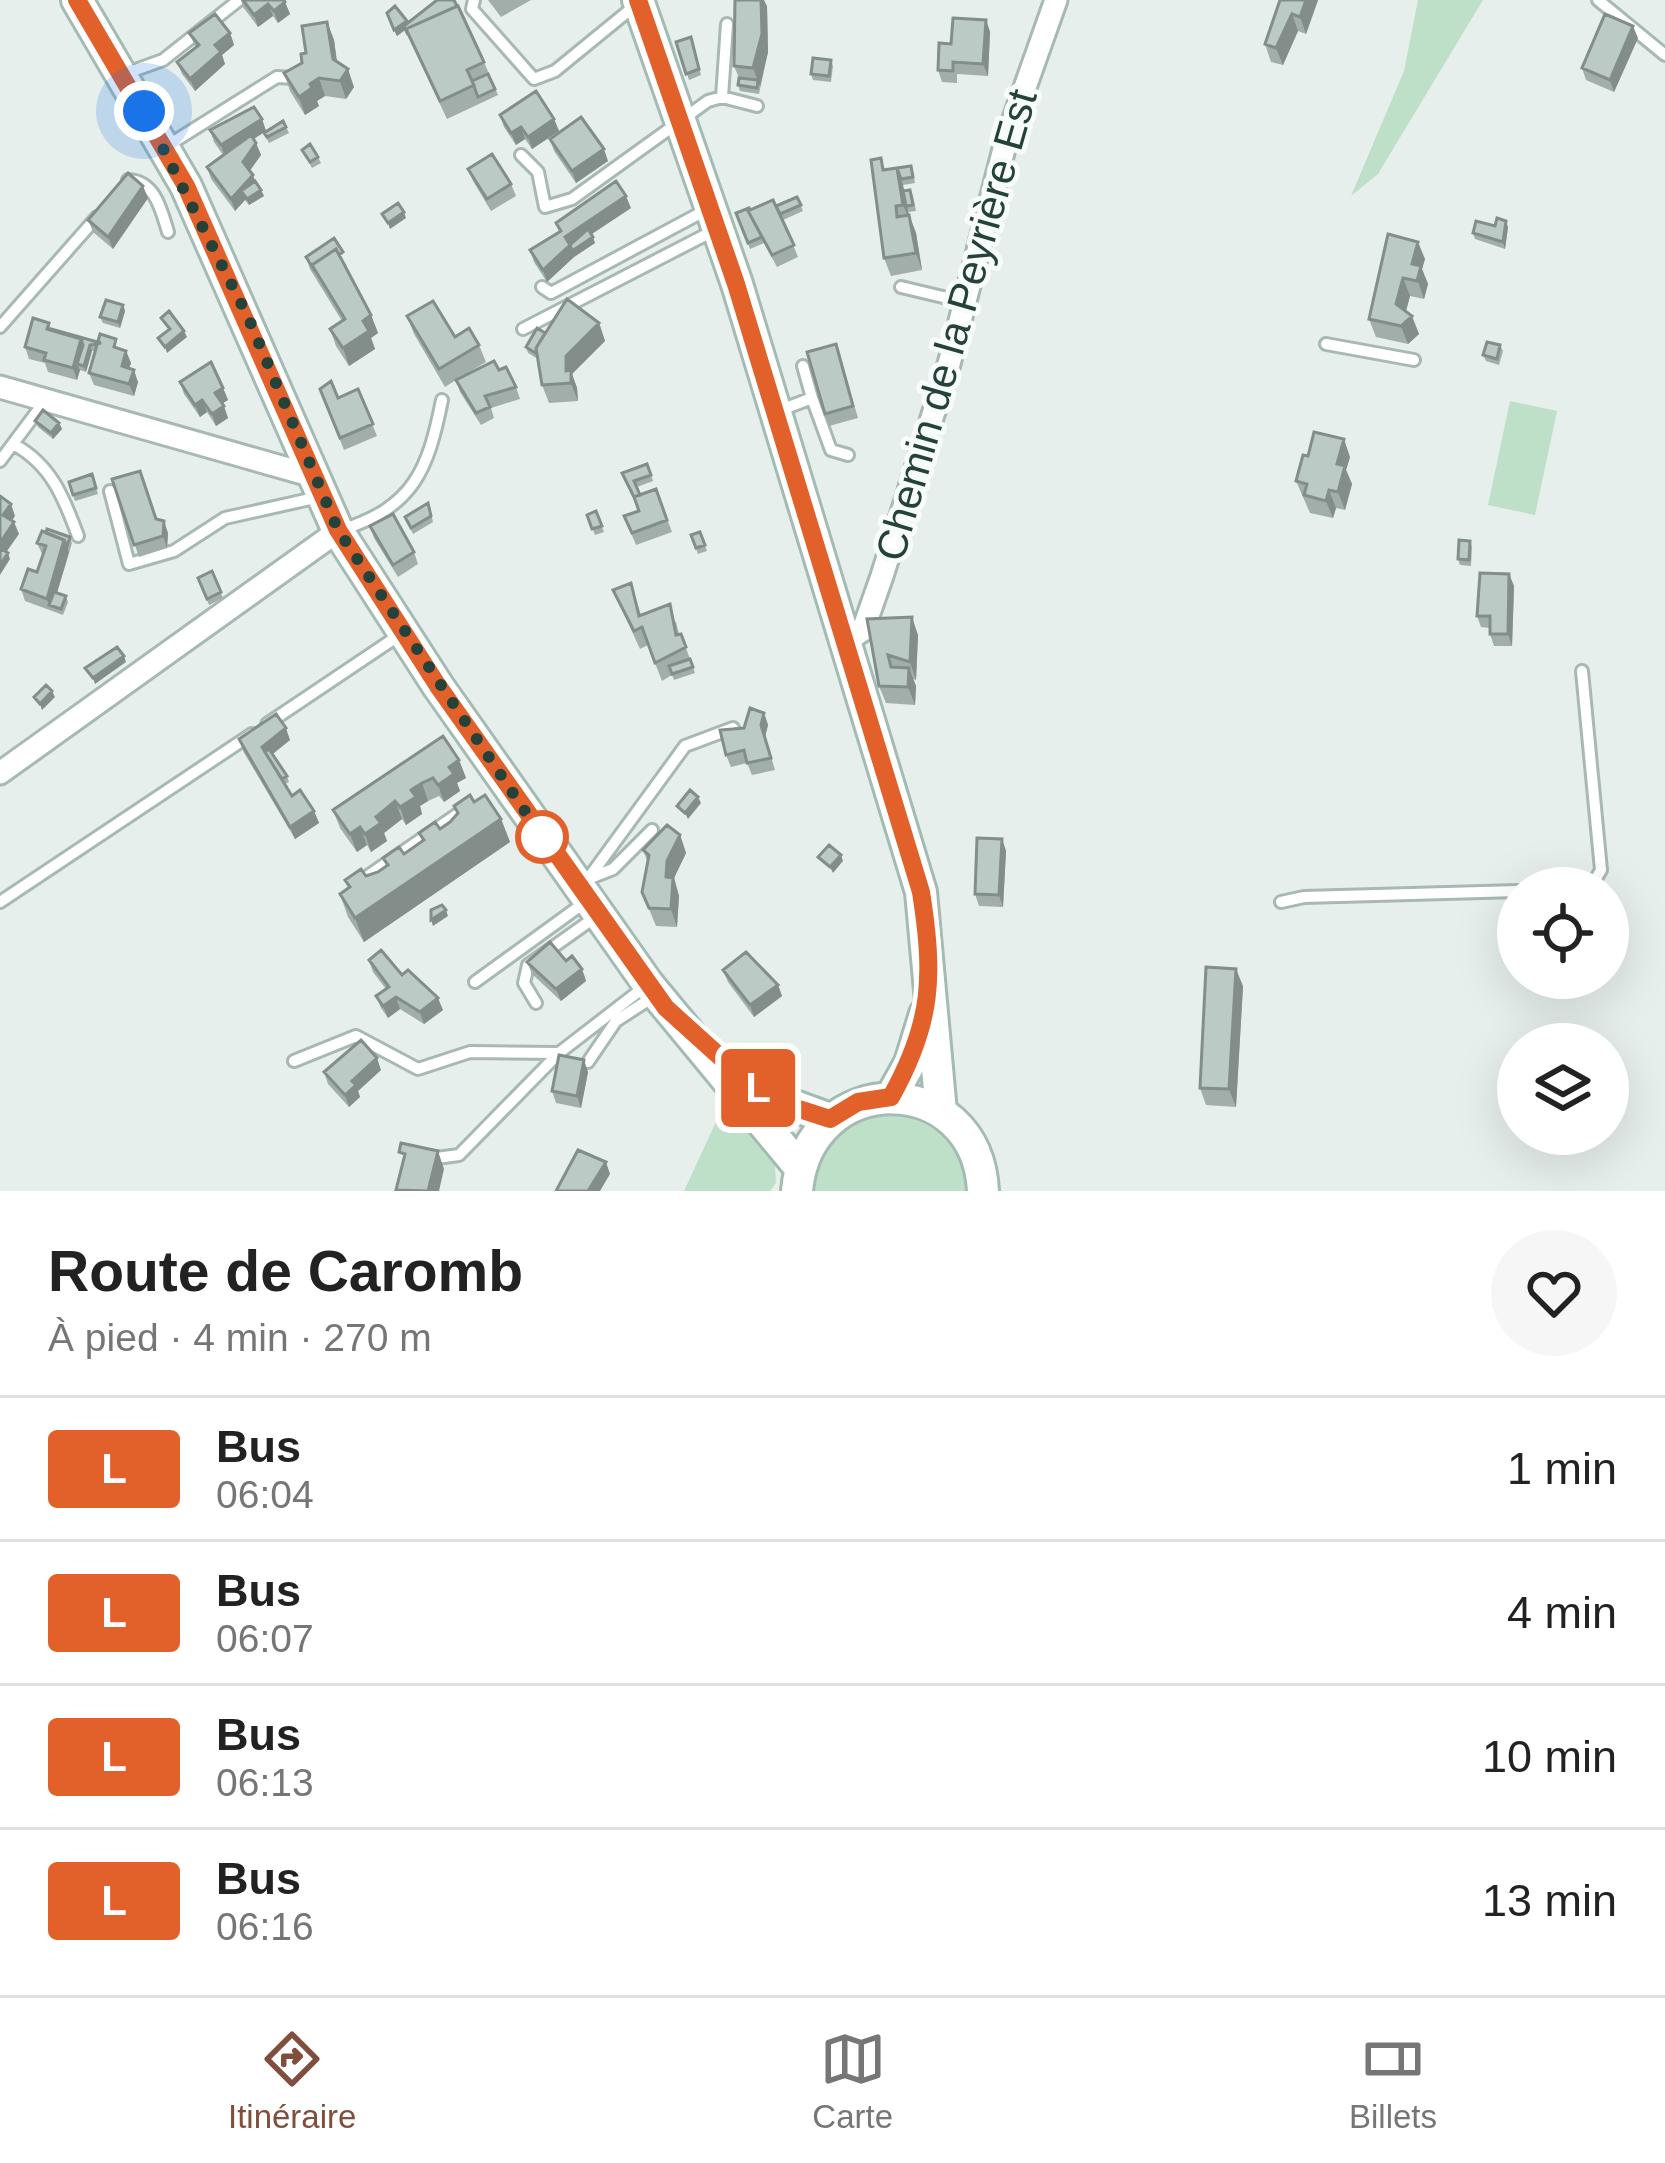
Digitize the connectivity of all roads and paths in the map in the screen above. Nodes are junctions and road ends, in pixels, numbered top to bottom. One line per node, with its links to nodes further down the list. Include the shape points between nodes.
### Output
1 (77, 0): 9 (main road)
2 (238, 0): 9 (lane, via 163,60)
3 (474, 0): 6 (lane, via 472,9 534,79 555,71)
4 (1056, 0): 22 (street, Chemin de la Peyrière Est, via 1006,141)
5 (1598, 0): 8 (lane)
6 (639, 1): 13 (main road)
7 (727, 24): 11 (lane)
8 (1665, 55)
9 (124, 74): 14 (main road)
10 (292, 78): 14 (lane, via 277,77)
11 (722, 97): 12 (lane); 13 (lane)
12 (757, 106)
13 (680, 119): 15 (lane, via 572,199 545,207 538,172); 18 (main road)
14 (164, 147): 36 (main road, via 248,317)
15 (520, 155)
16 (119, 191): 19 (lane, via 130,178 143,183 157,197)
17 (108, 204): 23 (lane)
18 (714, 219): 20 (lane, via 551,293); 24 (lane); 32 (main road)
19 (168, 232)
20 (542, 287)
21 (901, 287): 22 (lane)
22 (964, 302): 41 (street, Chemin de la Peyrière Est, via 868,616)
23 (0, 327)
24 (523, 329)
25 (1325, 344): 26 (lane)
26 (1414, 360)
27 (803, 367): 29 (lane)
28 (0, 387): 30 (street)
29 (812, 398): 32 (lane); 34 (lane, via 831,450)
30 (46, 400): 33 (lane); 36 (street)
31 (442, 400): 38 (lane, via 430,461 406,494 377,519)
32 (775, 412): 41 (main road)
33 (13, 444): 35 (lane); 39 (lane, via 62,490)
34 (848, 455)
35 (0, 461)
36 (317, 486): 37 (lane, via 129,564); 38 (main road)
37 (110, 491)
38 (338, 530): 40 (main road); 44 (street)
39 (78, 536)
40 (405, 632): 50 (main road, via 495,789); 51 (lane)
41 (845, 641): 53 (main road, via 921,892)
42 (1582, 671): 47 (lane)
43 (733, 728): 50 (lane, via 685,746)
44 (0, 773)
45 (466, 809): 48 (lane)
46 (652, 830): 50 (lane)
47 (1601, 867)
48 (351, 888)
49 (1497, 892): 52 (lane)
50 (588, 897): 54 (lane); 55 (main road); 56 (lane, via 528,965 524,983)
51 (0, 902)
52 (1281, 902)
53 (932, 976): 61 (main road, via 922,1031); 62 (main road)
54 (475, 982)
55 (652, 990): 57 (main road); 58 (lane); 60 (lane, via 616,1021)
56 (536, 1004)
57 (695, 1039): 63 (main road, via 764,1091); 65 (main road)
58 (560, 1053): 59 (lane, via 470,1052 418,1069 356,1036); 64 (lane, via 458,1155)
59 (294, 1061)
60 (588, 1062)
61 (891, 1097): 62 (main road); 63 (main road, via 858,1102)
62 (941, 1112): 66 (main road, via 974,1150)
63 (830, 1119): 65 (main road, via 811,1141)
64 (414, 1155)
65 (798, 1179)
66 (982, 1191)

